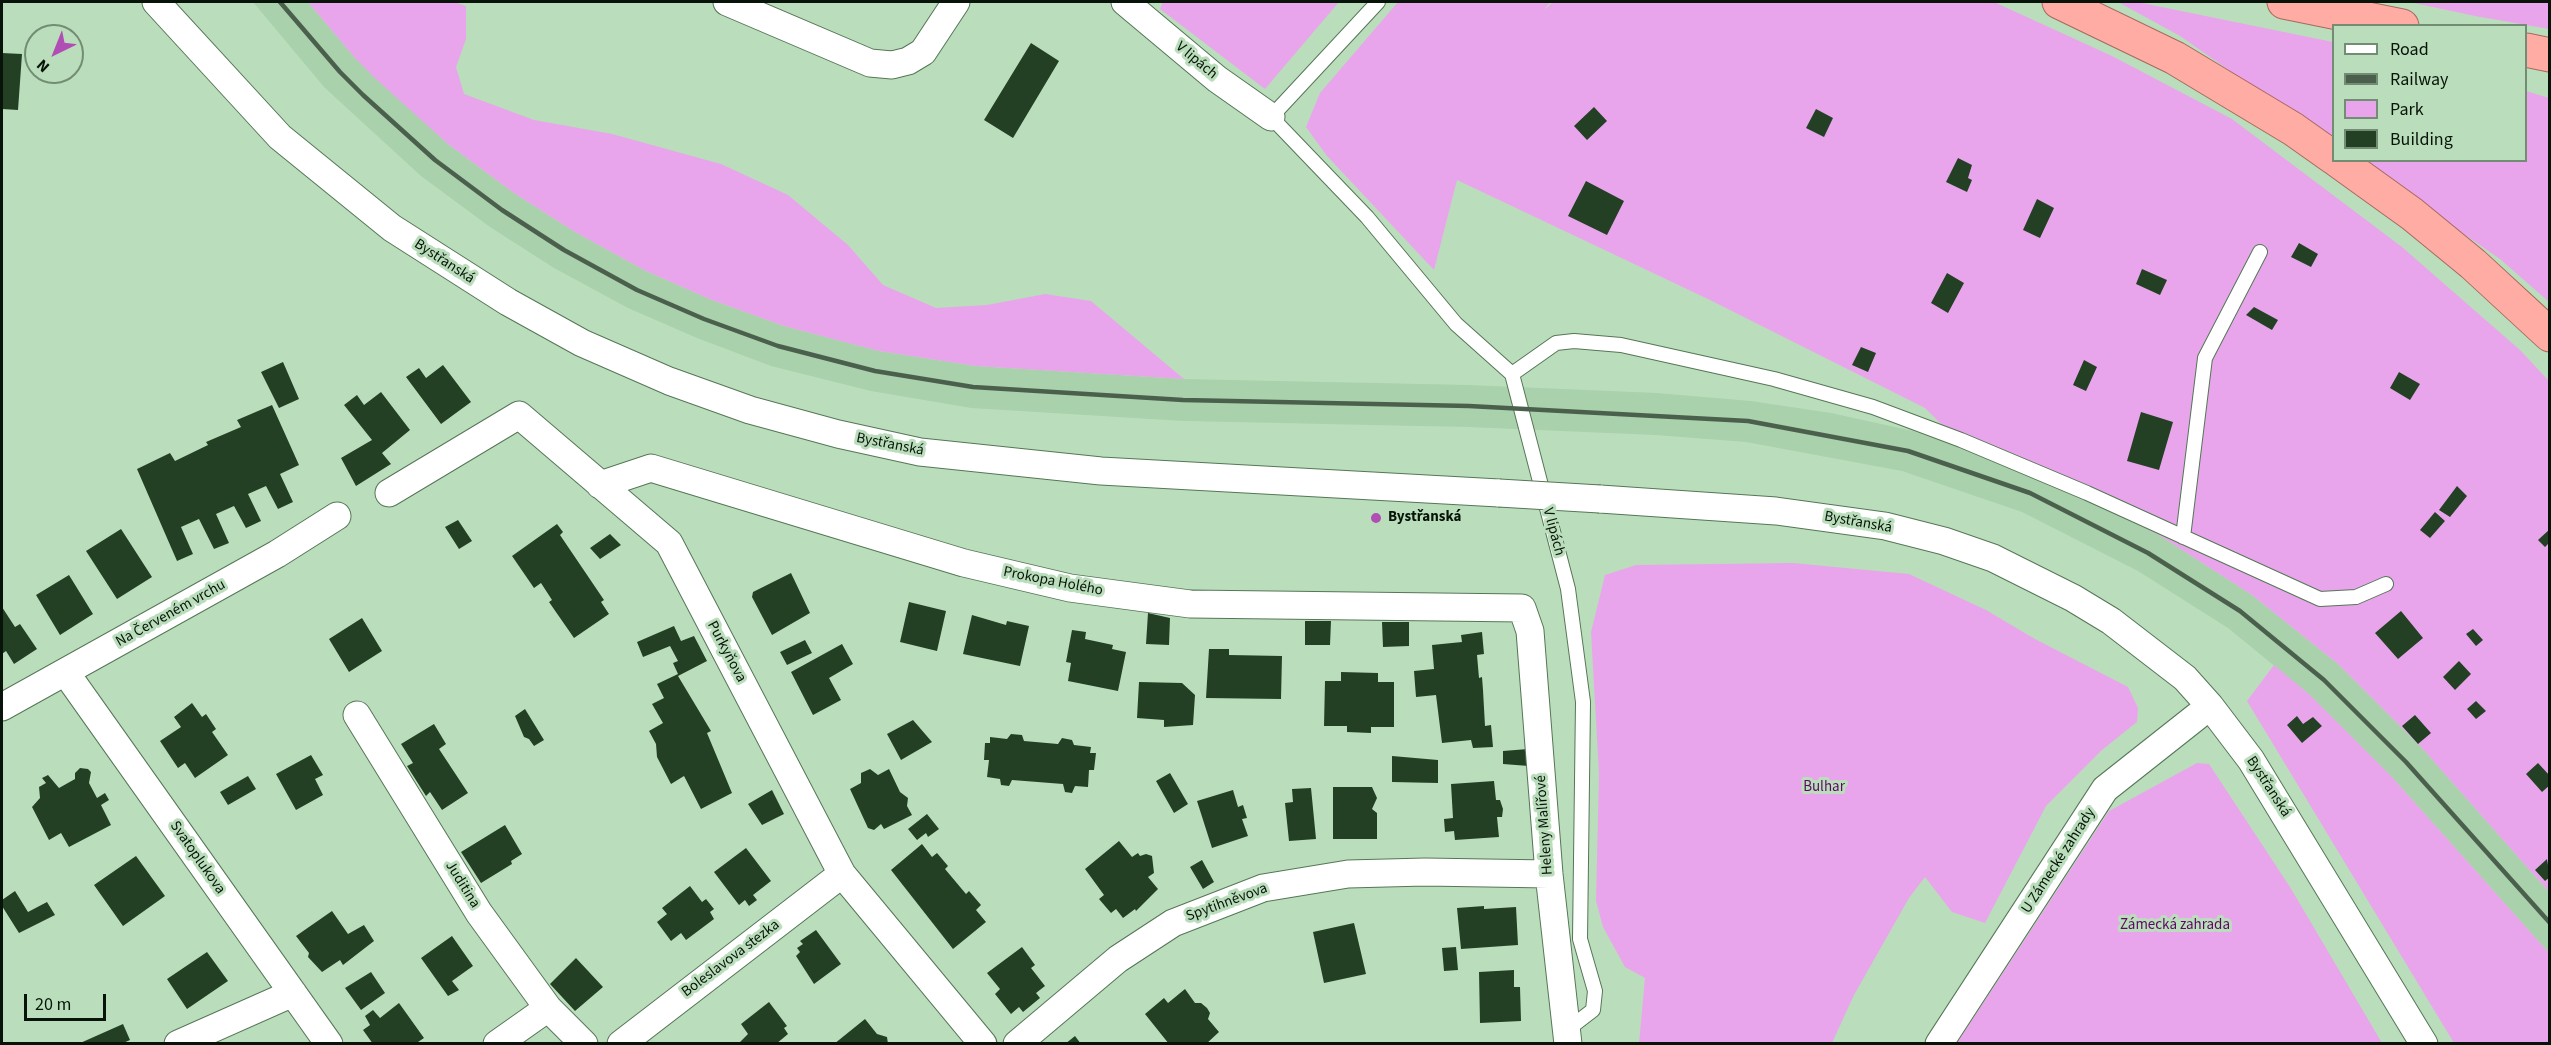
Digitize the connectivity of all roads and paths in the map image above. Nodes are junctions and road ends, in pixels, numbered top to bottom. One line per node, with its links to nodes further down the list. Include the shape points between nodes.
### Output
1 (156, 2): 24 (street, Bystřanská, bridge, via 280,138 392,228 508,302 582,343 750,410 838,435 920,452 1101,471 1600,499 1837,518 1886,526 1944,541 2021,571 2102,615 2185,678)
2 (728, 2): 3 (street, via 870,63 892,65 923,52)
3 (956, 2)
4 (1125, 2): 11 (street, V lipách, via 1216,79)
5 (1378, 2): 11 (lane)
6 (2059, 2): 12 (highway, via 2175,58)
7 (2284, 2): 8 (highway)
8 (2392, 24)
9 (2527, 50): 10 (highway)
10 (2550, 55)
11 (1271, 117): 16 (lane, V lipách, via 1367,217 1456,324)
12 (2332, 157)
13 (2339, 162): 15 (highway, via 2473,264)
14 (2260, 252): 20 (lane, via 2205,358)
15 (2550, 335)
16 (1512, 374): 20 (lane, via 1556,343 1574,341 1622,345 1774,379 1873,407 1961,440); 31 (lane, V lipách, via 1568,589 1583,702 1580,939 1595,991 1593,1010)
17 (600, 484): 18 (street, Purkyňova, via 519,415); 22 (street, Prokopa Holého, via 651,468 964,563 1070,588 1190,604); 27 (street, Purkyňova, via 669,543)
18 (389, 492)
19 (337, 516): 23 (street, Na Červeném vrchu)
20 (2183, 537): 21 (lane, via 2320,599 2356,597)
21 (2386, 584)
22 (1522, 608): 28 (street, Heleny Malířové, via 1530,631)
23 (66, 673): 25 (street, Na Červeném vrchu); 29 (street, Svatoplukova)
24 (2210, 706): 39 (street, U Zámecké zahrady, via 2105,789); 40 (street, Bystřanská, via 2263,778)
25 (2, 707)
26 (357, 715): 30 (street, Juditina, via 479,913)
27 (842, 874): 36 (street, Boleslavova stezka); 37 (street, Purkyňova)
28 (1549, 874): 31 (street, Heleny Malířové); 38 (street, Spytihněvova, via 1348,874 1263,888 1173,923 1118,959)
29 (293, 993): 32 (street); 33 (street, Svatoplukova)
30 (548, 1008): 34 (street); 35 (street, Juditina)
31 (1567, 1037)
32 (178, 1044)
33 (329, 1044)
34 (497, 1044)
35 (584, 1044)
36 (621, 1044)
37 (983, 1044)
38 (1017, 1044)
39 (1939, 1044)
40 (2424, 1044)

